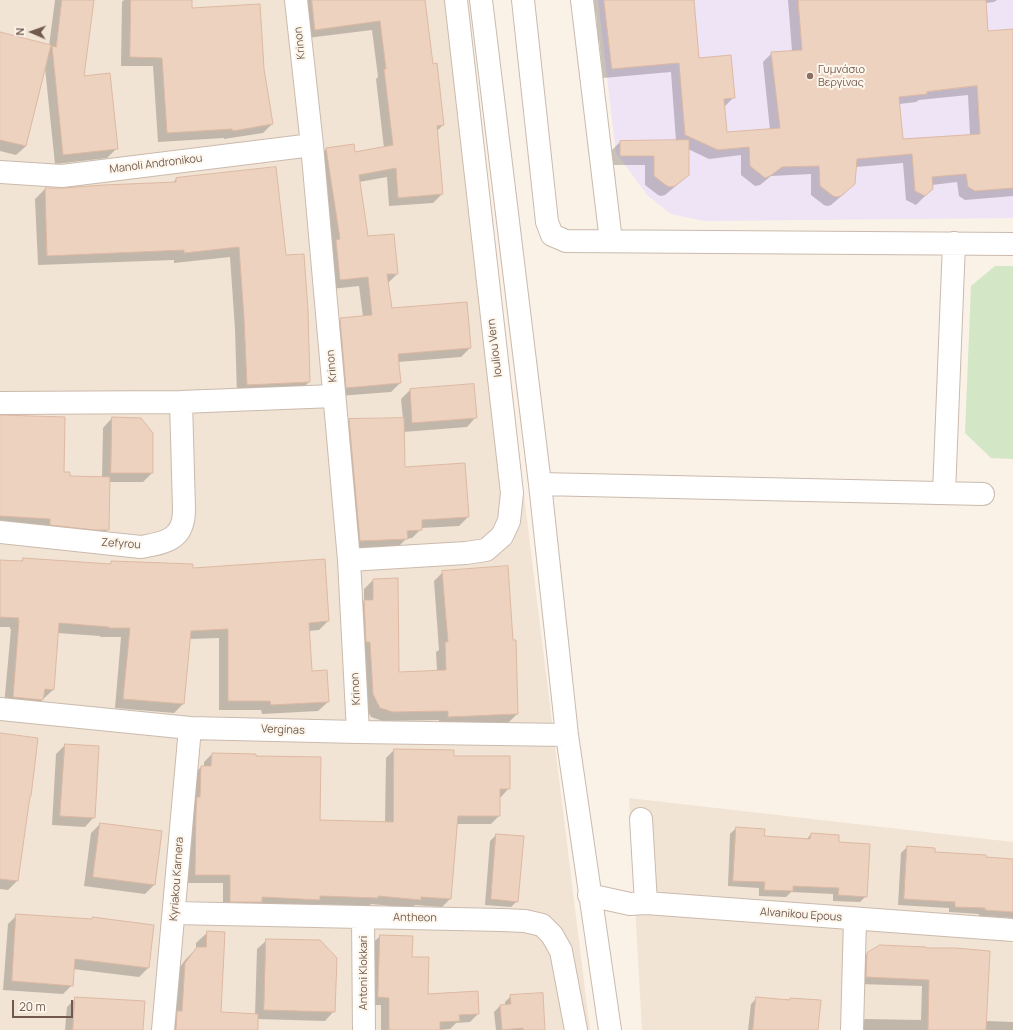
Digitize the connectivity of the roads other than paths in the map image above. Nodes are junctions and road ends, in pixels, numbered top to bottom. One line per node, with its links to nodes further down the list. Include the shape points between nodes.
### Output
1 (296, 0): 6 (street, Krinon)
2 (456, 0): 18 (street, Iouliou Vern, via 512,493 509,521 502,536 486,550)
3 (481, 0): 14 (street)
4 (523, 0): 8 (street, via 547,222 552,235 566,241)
5 (582, 0): 8 (street)
6 (312, 145): 7 (street, Manoli Andronikou, via 62,176); 11 (street, Krinon)
7 (0, 172)
8 (612, 241): 9 (street)
9 (954, 243): 10 (street); 15 (street)
10 (1013, 244)
11 (334, 396): 13 (street); 18 (street, Krinon)
12 (0, 402): 13 (street)
13 (181, 402): 17 (street, Zefyrou, via 184,508 182,525 175,536 162,544 141,547)
14 (540, 484): 15 (street); 22 (street)
15 (944, 493): 16 (street)
16 (982, 494)
17 (0, 532)
18 (349, 560): 21 (street, Krinon)
19 (0, 709): 20 (street, Verginas)
20 (190, 728): 21 (street, Verginas); 26 (street, Kyriakou Karnera)
21 (358, 732): 22 (street, Verginas)
22 (567, 735): 24 (street)
23 (641, 818): 25 (street)
24 (589, 896): 25 (street, Alvanikou Epous, via 630,904); 33 (street)
25 (646, 903): 28 (street, Alvanikou Epous)
26 (174, 913): 27 (street, Antheon); 30 (street, Kyriakou Karnera)
27 (363, 917): 31 (street, Antoni Klokkari); 32 (street, Antheon, via 525,921 542,925 552,935 561,951)
28 (855, 919): 29 (street, Alvanikou Epous); 34 (street)
29 (1013, 930)
30 (163, 1030)
31 (364, 1030)
32 (576, 1030)
33 (610, 1030)
34 (852, 1030)

